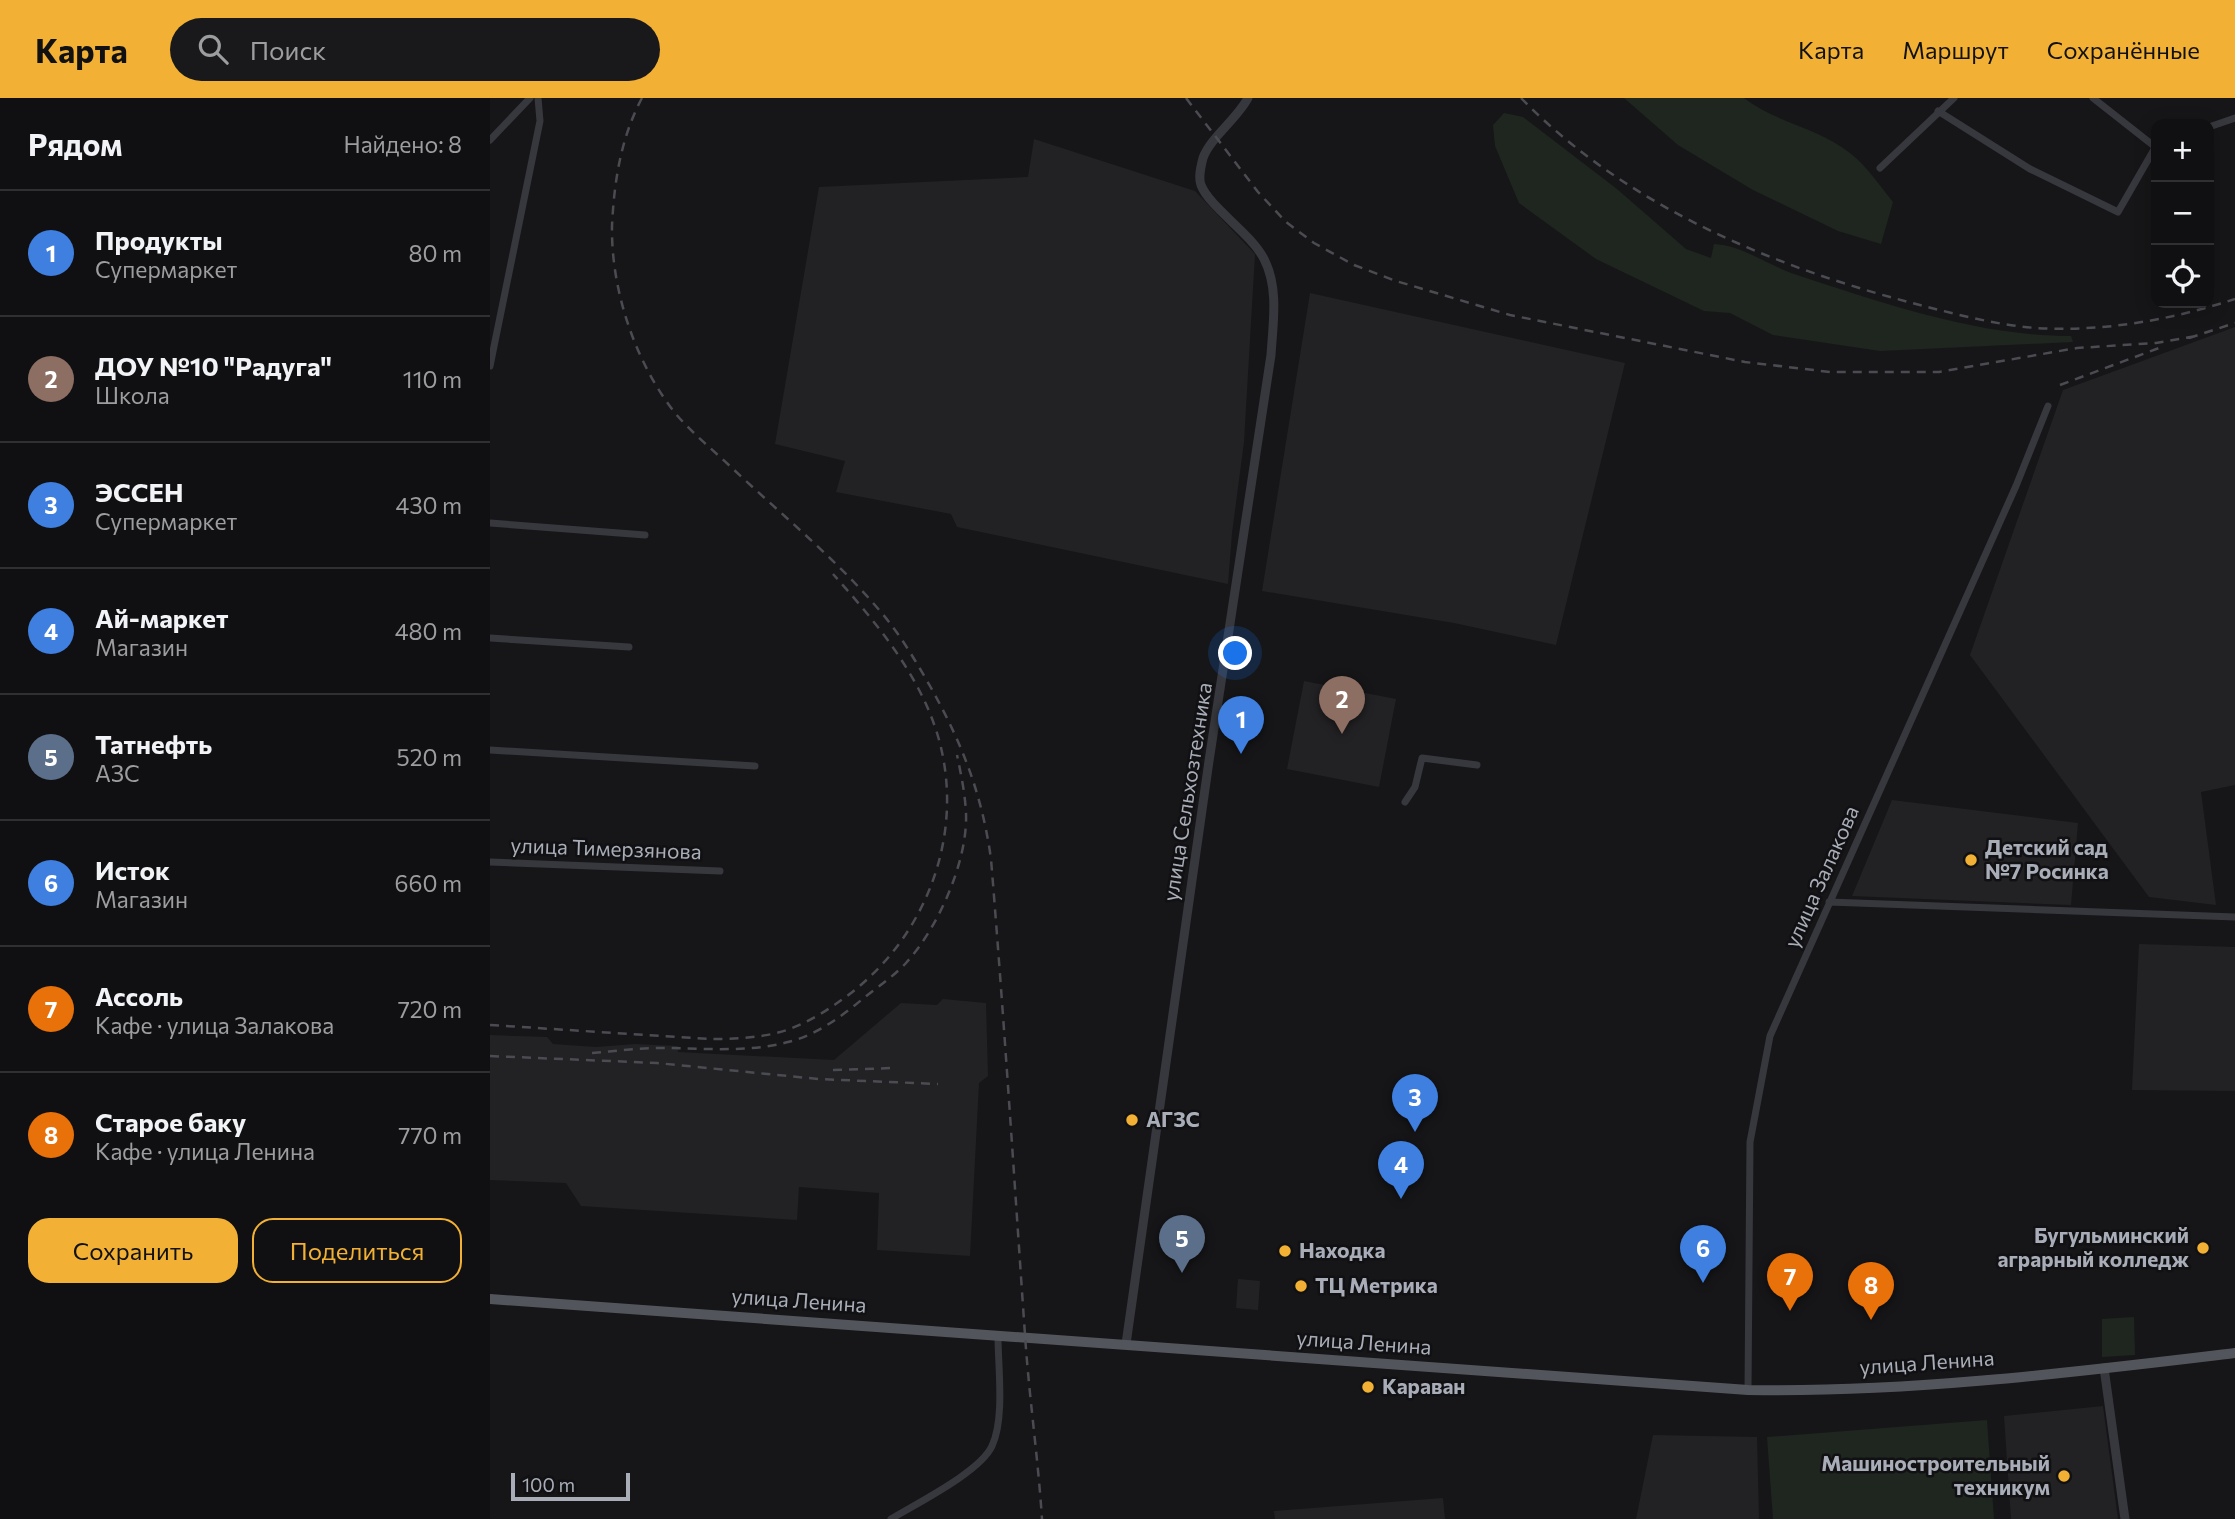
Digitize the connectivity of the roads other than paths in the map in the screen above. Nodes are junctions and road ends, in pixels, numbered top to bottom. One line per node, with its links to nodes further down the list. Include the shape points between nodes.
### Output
1 (530, 98): 9 (street)
2 (538, 98): 13 (street, via 540,121)
3 (1248, 98): 29 (street, улица Сельхозтехника, via 1204,155 1201,185 1264,260 1274,302 1271,355)
4 (1954, 98): 6 (street)
5 (2094, 98): 10 (street)
6 (1938, 111): 11 (street, via 2030,169 2118,212); 12 (street)
7 (2235, 118): 8 (street)
8 (2214, 125)
9 (490, 140)
10 (2151, 143)
11 (2151, 153)
12 (1880, 168)
13 (490, 366)
14 (2048, 406): 25 (street, улица Залакова)
15 (490, 523): 16 (street)
16 (645, 535)
17 (490, 638): 18 (street)
18 (629, 647)
19 (490, 750): 21 (street)
20 (1477, 765): 22 (street, via 1422,758 1415,787)
21 (755, 766)
22 (1405, 802)
23 (490, 862): 24 (street, улица Тимерзянова)
24 (720, 871)
25 (1829, 902): 26 (street); 32 (street, улица Залакова, via 1770,1036 1749,1142)
26 (2235, 917)
27 (490, 1299): 28 (main road, улица Ленина)
28 (998, 1337): 29 (main road, улица Ленина); 33 (street, via 998,1415 994,1443 986,1457)
29 (1126, 1343): 32 (main road, улица Ленина)
30 (2235, 1353): 31 (main road, улица Ленина)
31 (2104, 1368): 32 (main road, улица Ленина, via 1853,1388); 34 (street)
32 (1748, 1390)
33 (891, 1519)
34 (2125, 1519)

